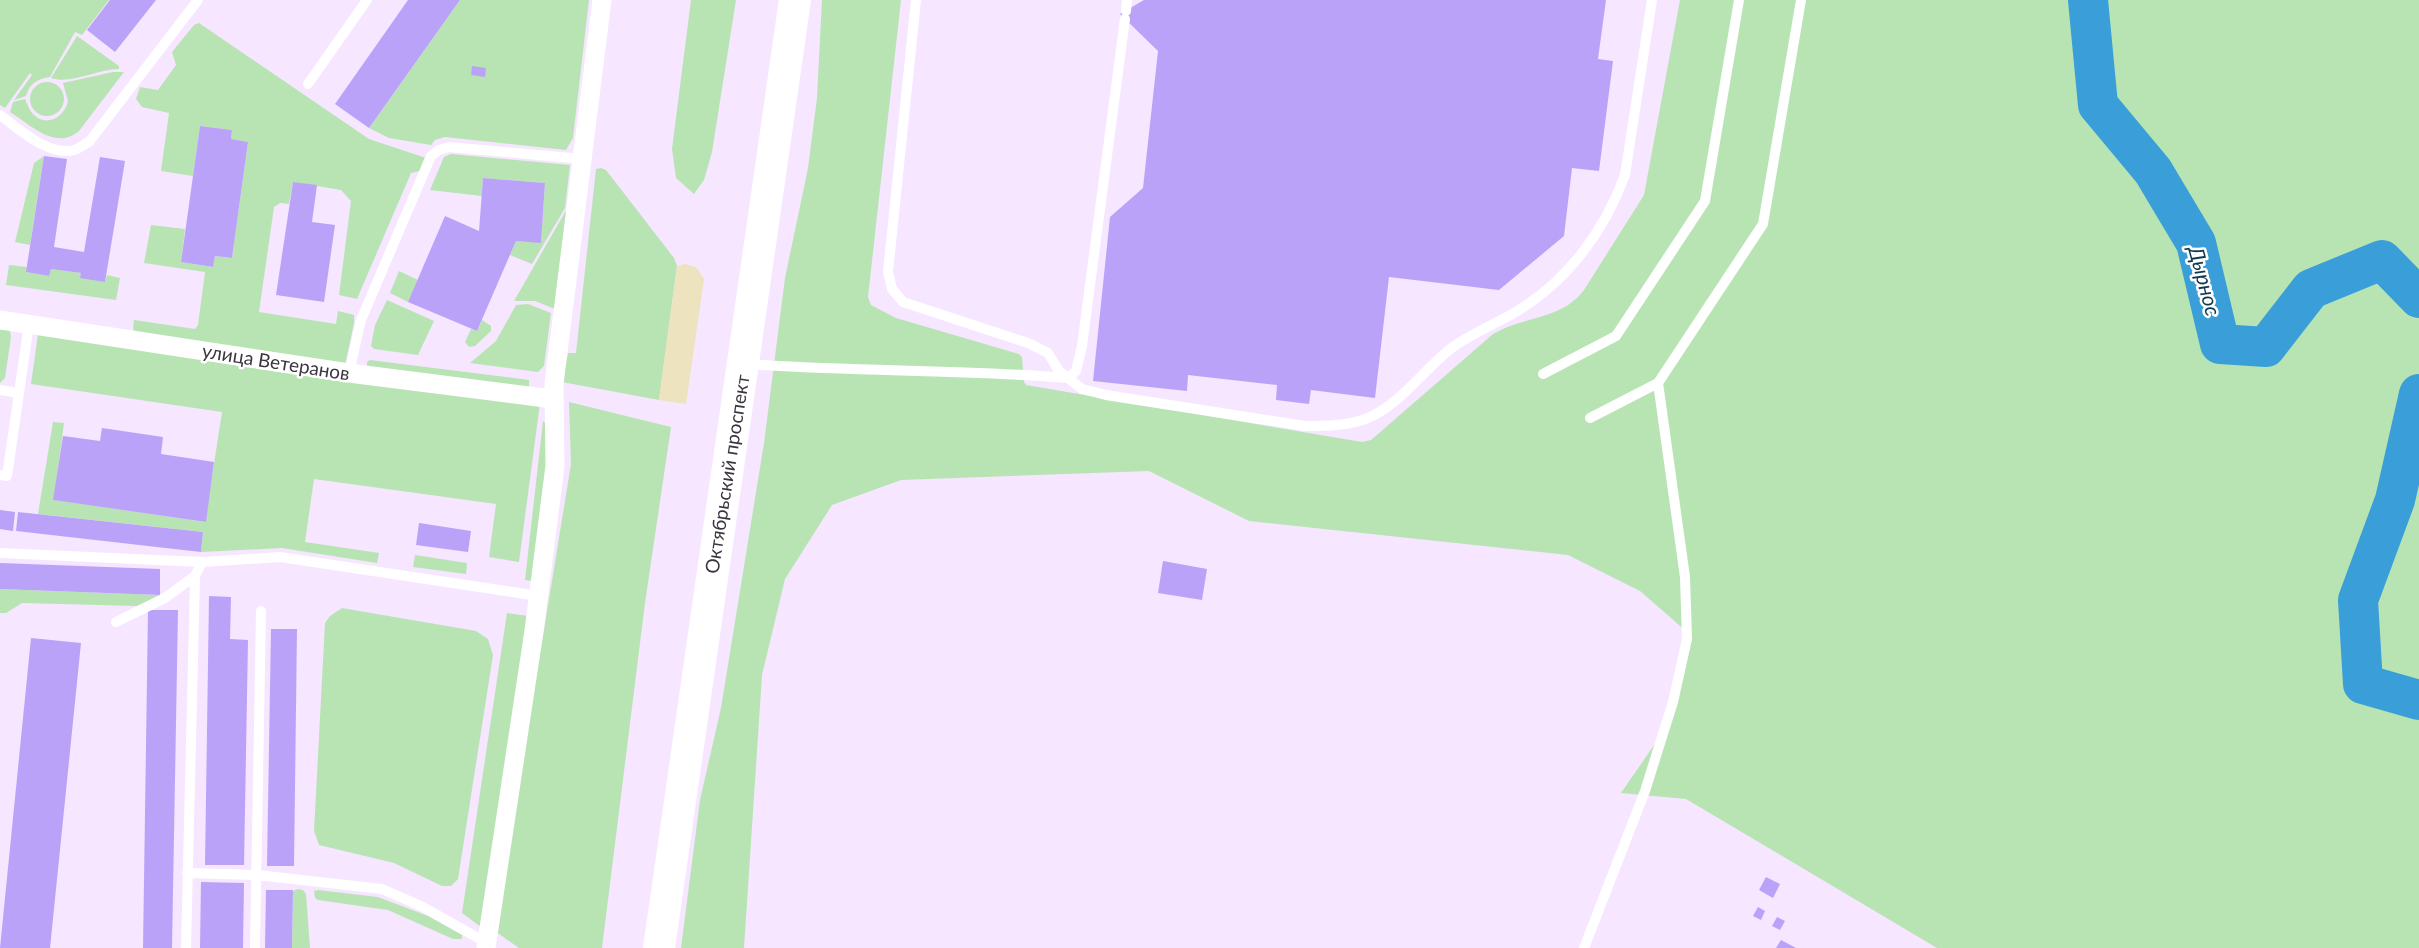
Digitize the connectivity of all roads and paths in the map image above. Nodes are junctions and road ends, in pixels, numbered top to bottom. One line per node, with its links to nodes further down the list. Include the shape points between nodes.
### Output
1 (198, 0): 11 (lane, via 89,142 60,151)
2 (367, 0): 10 (lane)
3 (602, 0): 12 (street)
4 (795, 0): 15 (main road, Октябрьский проспект)
5 (916, 0): 18 (lane, via 888,272 892,289 903,302 1048,353)
6 (1652, 0): 18 (lane, via 1625,175 1598,231 1569,272 1514,313 1450,350 1387,407 1336,426 1305,426 1106,395 1082,389)
7 (1739, 0): 17 (lane, via 1705,201 1616,336)
8 (1801, 0): 19 (lane, via 1763,224)
9 (1126, 10): 18 (lane, via 1082,346 1076,371)
10 (308, 84)
11 (0, 116)
12 (583, 159): 16 (lane, via 449,147 431,156 361,320); 22 (street)
13 (0, 320): 14 (street, улица Ветеранов)
14 (29, 324): 16 (street, улица Ветеранов); 21 (lane)
15 (743, 364): 18 (lane); 36 (main road, Октябрьский проспект)
16 (349, 373): 22 (street, улица Ветеранов)
17 (1543, 374)
18 (1068, 378)
19 (1658, 383): 23 (lane); 37 (lane, via 1685,577 1687,639 1645,791)
20 (0, 390): 21 (lane)
21 (19, 393): 24 (lane, via 7,476)
22 (553, 399): 28 (street, via 555,466)
23 (1590, 418)
24 (0, 475)
25 (0, 553): 26 (lane)
26 (202, 562): 27 (lane); 28 (lane, via 280,557)
27 (195, 576): 30 (lane, via 165,598); 31 (lane)
28 (539, 596): 33 (street)
29 (261, 611): 32 (lane)
30 (116, 622)
31 (187, 873): 32 (lane); 34 (lane)
32 (257, 875): 33 (lane, via 382,890 423,907); 35 (lane)
33 (489, 946)
34 (186, 948)
35 (256, 948)
36 (659, 948)
37 (1584, 948)

